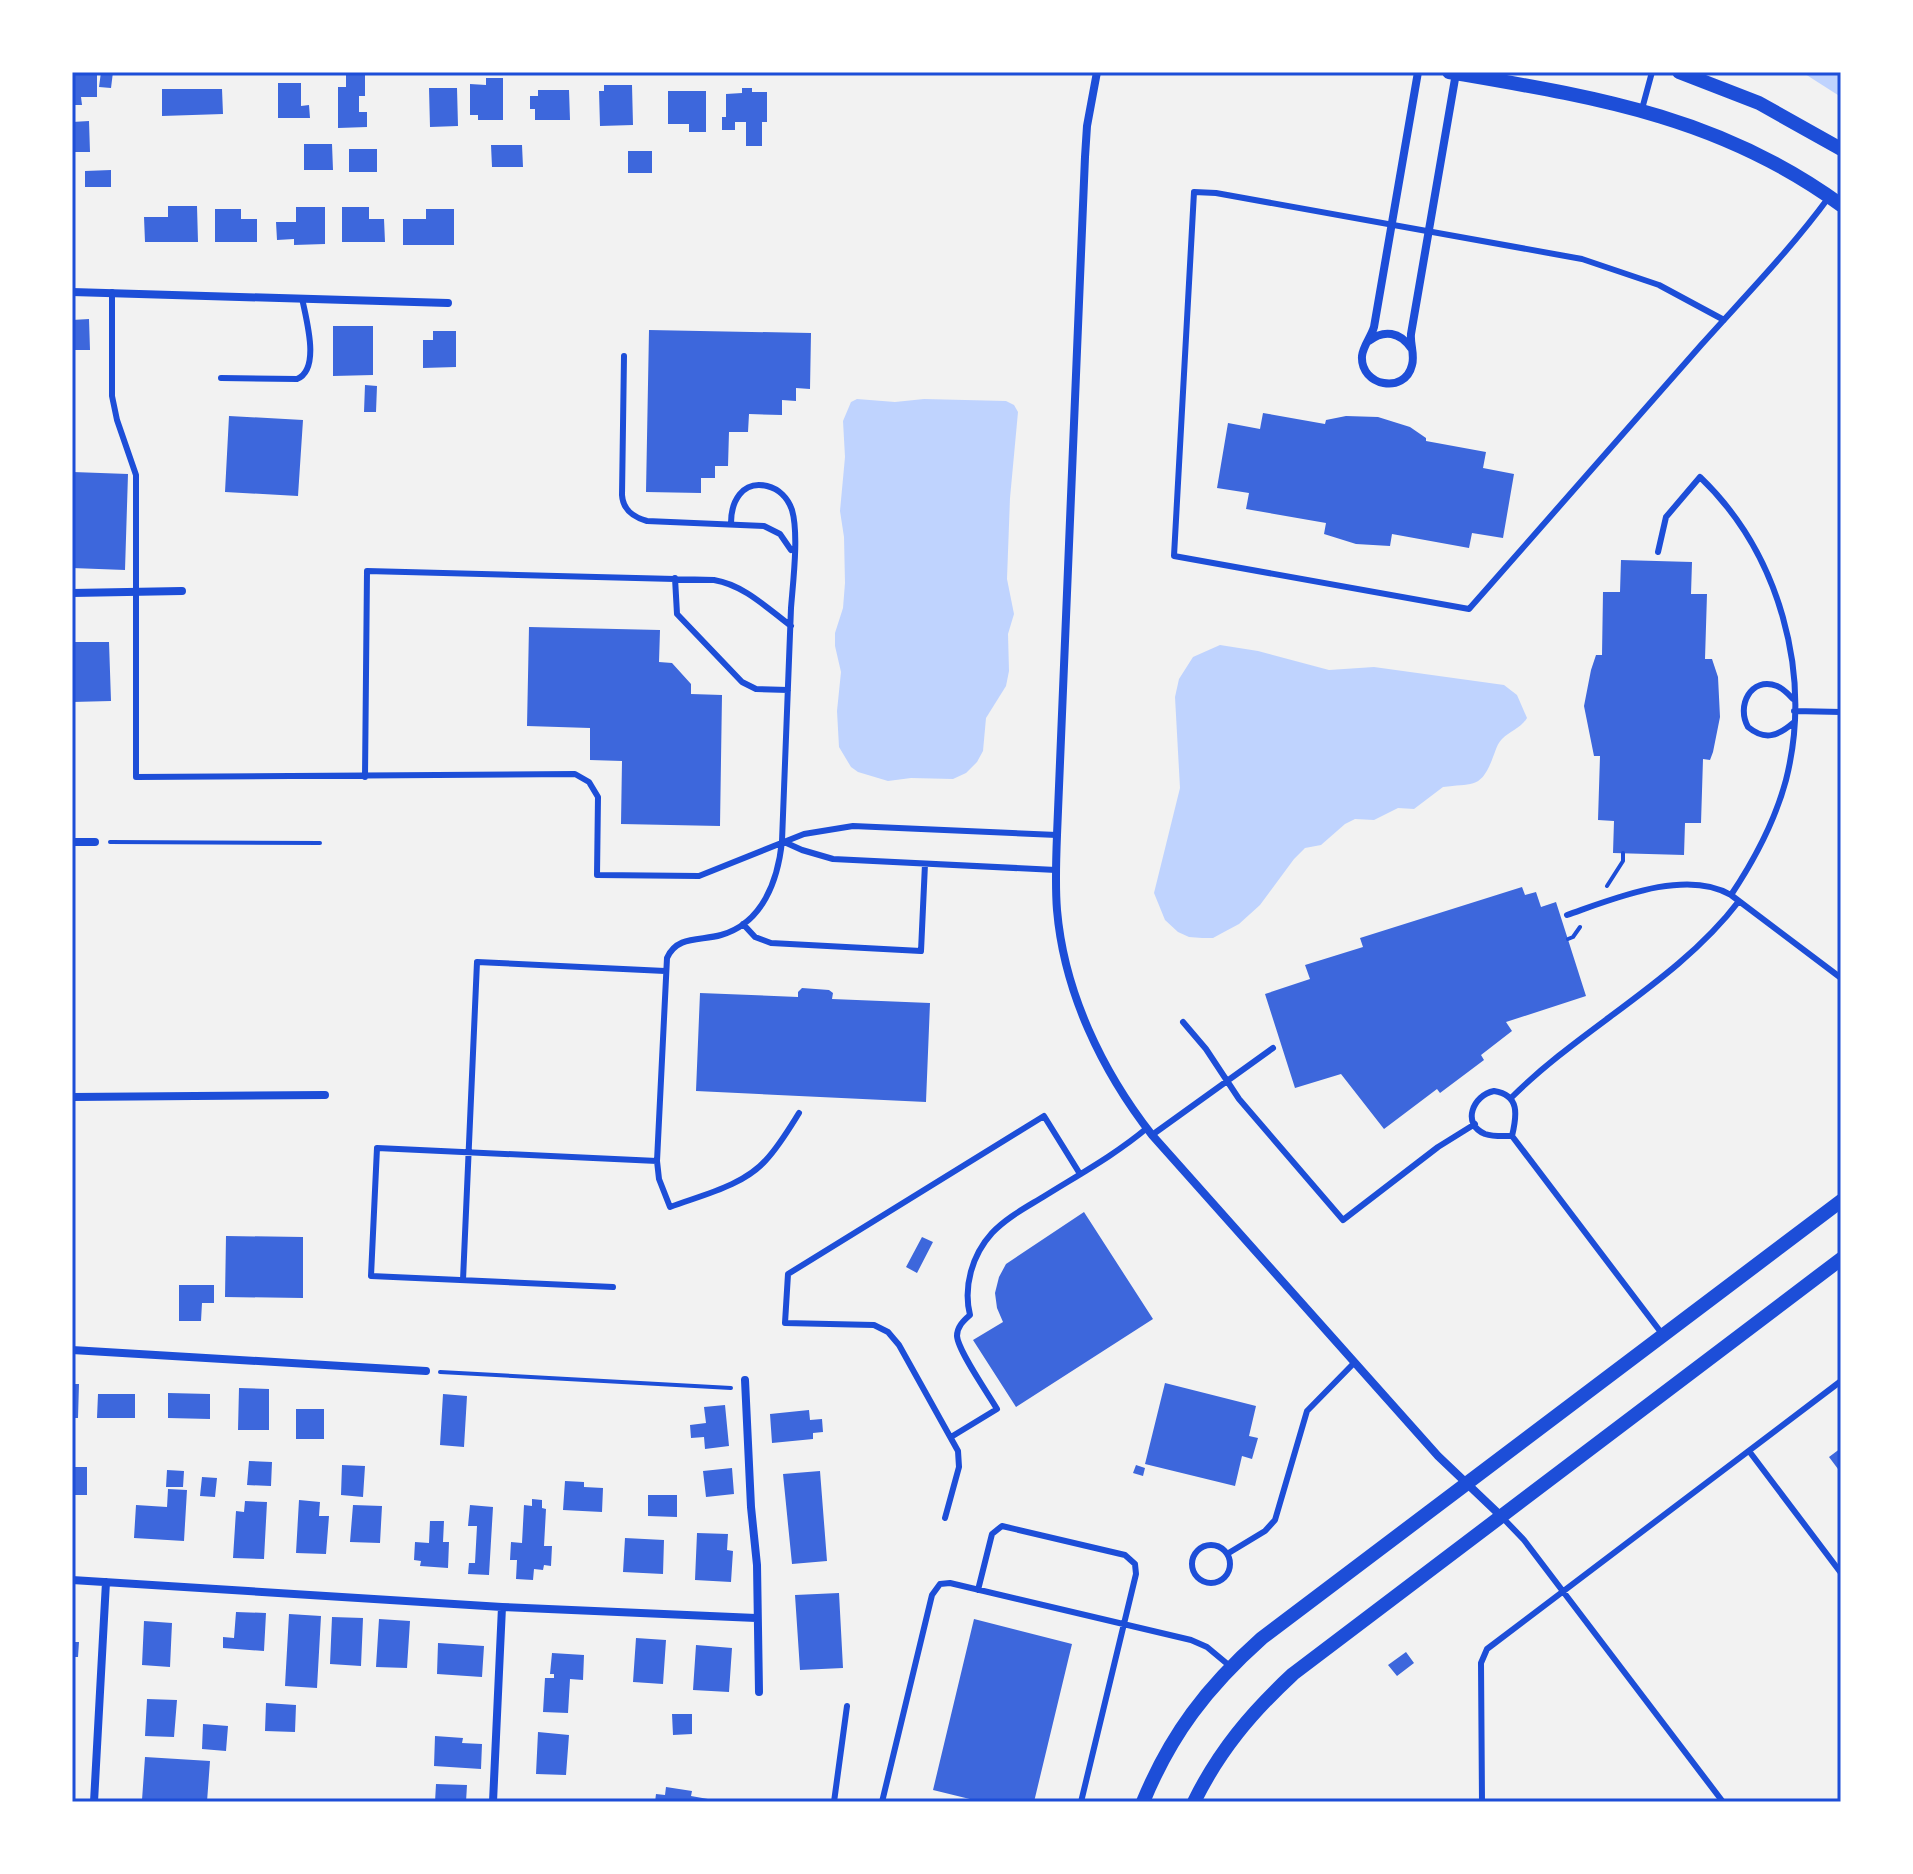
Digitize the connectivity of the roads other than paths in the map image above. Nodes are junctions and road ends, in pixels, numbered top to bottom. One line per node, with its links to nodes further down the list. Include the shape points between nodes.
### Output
1 (1097, 72): 34 (street, via 1086,142)
2 (1418, 72): 9 (street)
3 (1652, 72): 6 (lane)
4 (1679, 72): 7 (street, via 1759,103)
5 (1453, 73): 6 (street); 10 (street)
6 (1642, 109): 8 (street, via 1739,145)
7 (1841, 149)
8 (1835, 201): 15 (lane)
9 (1392, 225): 10 (lane); 15 (lane, via 1194,192 1174,556 1469,609); 16 (street, via 1374,327)
10 (1428, 231): 15 (lane, via 1599,264 1672,291); 17 (street, via 1411,334)
11 (72, 292): 12 (street)
12 (112, 292): 13 (street); 25 (lane, via 112,396 136,475)
13 (302, 298): 14 (street); 19 (lane, via 310,339 304,376)
14 (448, 303)
15 (1724, 320)
16 (1366, 345): 17 (street, via 1375,336 1391,333 1403,338); 17 (street, via 1363,367 1383,384 1405,377)
17 (1413, 353)
18 (624, 356): 20 (lane, via 625,506 647,521)
19 (221, 378)
20 (731, 523): 22 (lane, via 775,530 788,543); 22 (lane, via 732,504 740,493 758,485 775,488 792,512)
21 (1658, 552): 29 (lane, via 1666,517 1700,477 1740,525 1773,585 1790,644)
22 (793, 562): 27 (lane)
23 (675, 578): 27 (lane, via 732,584); 28 (lane, via 677,614 742,682 756,689); 33 (lane, via 367,571)
24 (182, 591): 25 (street)
25 (136, 592): 26 (street); 33 (lane, via 136,777)
26 (72, 593)
27 (791, 626): 28 (lane)
28 (788, 690): 35 (lane)
29 (1794, 699): 30 (lane); 32 (lane, via 1780,687 1760,686 1746,697 1742,710 1748,727 1759,735 1778,735)
30 (1794, 711): 31 (lane); 32 (lane)
31 (1841, 712)
32 (1793, 723): 40 (lane, via 1789,765 1774,817)
33 (365, 777): 35 (lane, via 579,776 598,797 597,875 699,876)
34 (1057, 835): 35 (lane, via 853,826); 39 (street)
35 (782, 841): 38 (lane, via 833,859); 43 (lane, via 765,900)
36 (72, 842): 37 (street)
37 (95, 842)
38 (925, 864): 39 (lane); 43 (lane, via 921,951 771,943 755,937)
39 (1056, 870): 54 (street, via 1063,950 1081,1008 1107,1070)
40 (1731, 895): 41 (lane); 42 (lane, via 1714,886 1673,886)
41 (1739, 901): 45 (lane); 51 (lane, via 1698,947)
42 (1567, 915)
43 (743, 924): 44 (lane, via 678,945 669,953)
44 (665, 971): 56 (lane, via 477,962); 57 (lane)
45 (1841, 978)
46 (1183, 1022): 48 (lane)
47 (1273, 1048): 48 (lane)
48 (1226, 1082): 53 (lane, via 1343,1220); 54 (lane)
49 (325, 1095): 50 (street)
50 (72, 1097)
51 (1511, 1098): 53 (lane, via 1494,1091 1481,1095 1472,1108); 55 (lane, via 1517,1112)
52 (799, 1113): 57 (lane, via 756,1169 670,1207)
53 (1475, 1124): 55 (lane, via 1487,1135)
54 (1150, 1131): 58 (lane); 65 (street)
55 (1512, 1136): 63 (lane)
56 (469, 1152): 57 (lane); 61 (lane); 61 (lane, via 377,1148 375,1180 371,1276)
57 (657, 1161)
58 (1080, 1174): 69 (lane, via 1010,1218 985,1242 973,1265 970,1315 959,1328 958,1340 997,1409); 69 (lane, via 1044,1116 788,1274 785,1323 874,1325 888,1332)
59 (1841, 1201): 63 (street)
60 (1841, 1259): 72 (street)
61 (463, 1280): 62 (lane)
62 (613, 1287)
63 (1663, 1335): 71 (street)
64 (72, 1350): 66 (street)
65 (1354, 1363): 71 (street); 74 (lane, via 1307,1411 1275,1520)
66 (426, 1371)
67 (1841, 1381): 70 (lane)
68 (745, 1384): 81 (street)
69 (951, 1437): 73 (lane, via 960,1460)
70 (1749, 1451): 75 (lane); 79 (lane)
71 (1466, 1484): 72 (street); 83 (street)
72 (1501, 1516): 79 (lane); 92 (street, via 1261,1703 1228,1741)
73 (945, 1518)
74 (1227, 1554): 74 (lane, via 1217,1546 1201,1548 1192,1561 1195,1574 1205,1582 1221,1580 1230,1567)
75 (1841, 1573)
76 (72, 1580): 77 (street)
77 (106, 1582): 80 (street); 86 (street)
78 (978, 1590): 82 (lane); 82 (lane, via 992,1534 1009,1526 1131,1559 1136,1571); 89 (lane, via 947,1583 933,1592)
79 (1563, 1592): 93 (lane, via 1482,1657); 94 (lane)
80 (502, 1607): 81 (street); 87 (street)
81 (756, 1618): 84 (street)
82 (1124, 1624): 83 (lane, via 1202,1644); 90 (lane)
83 (1231, 1667): 91 (street, via 1189,1714)
84 (759, 1692)
85 (847, 1706): 88 (lane)
86 (94, 1802)
87 (493, 1802)
88 (834, 1802)
89 (882, 1802)
90 (1081, 1802)
91 (1143, 1802)
92 (1194, 1802)
93 (1482, 1802)
94 (1723, 1802)

